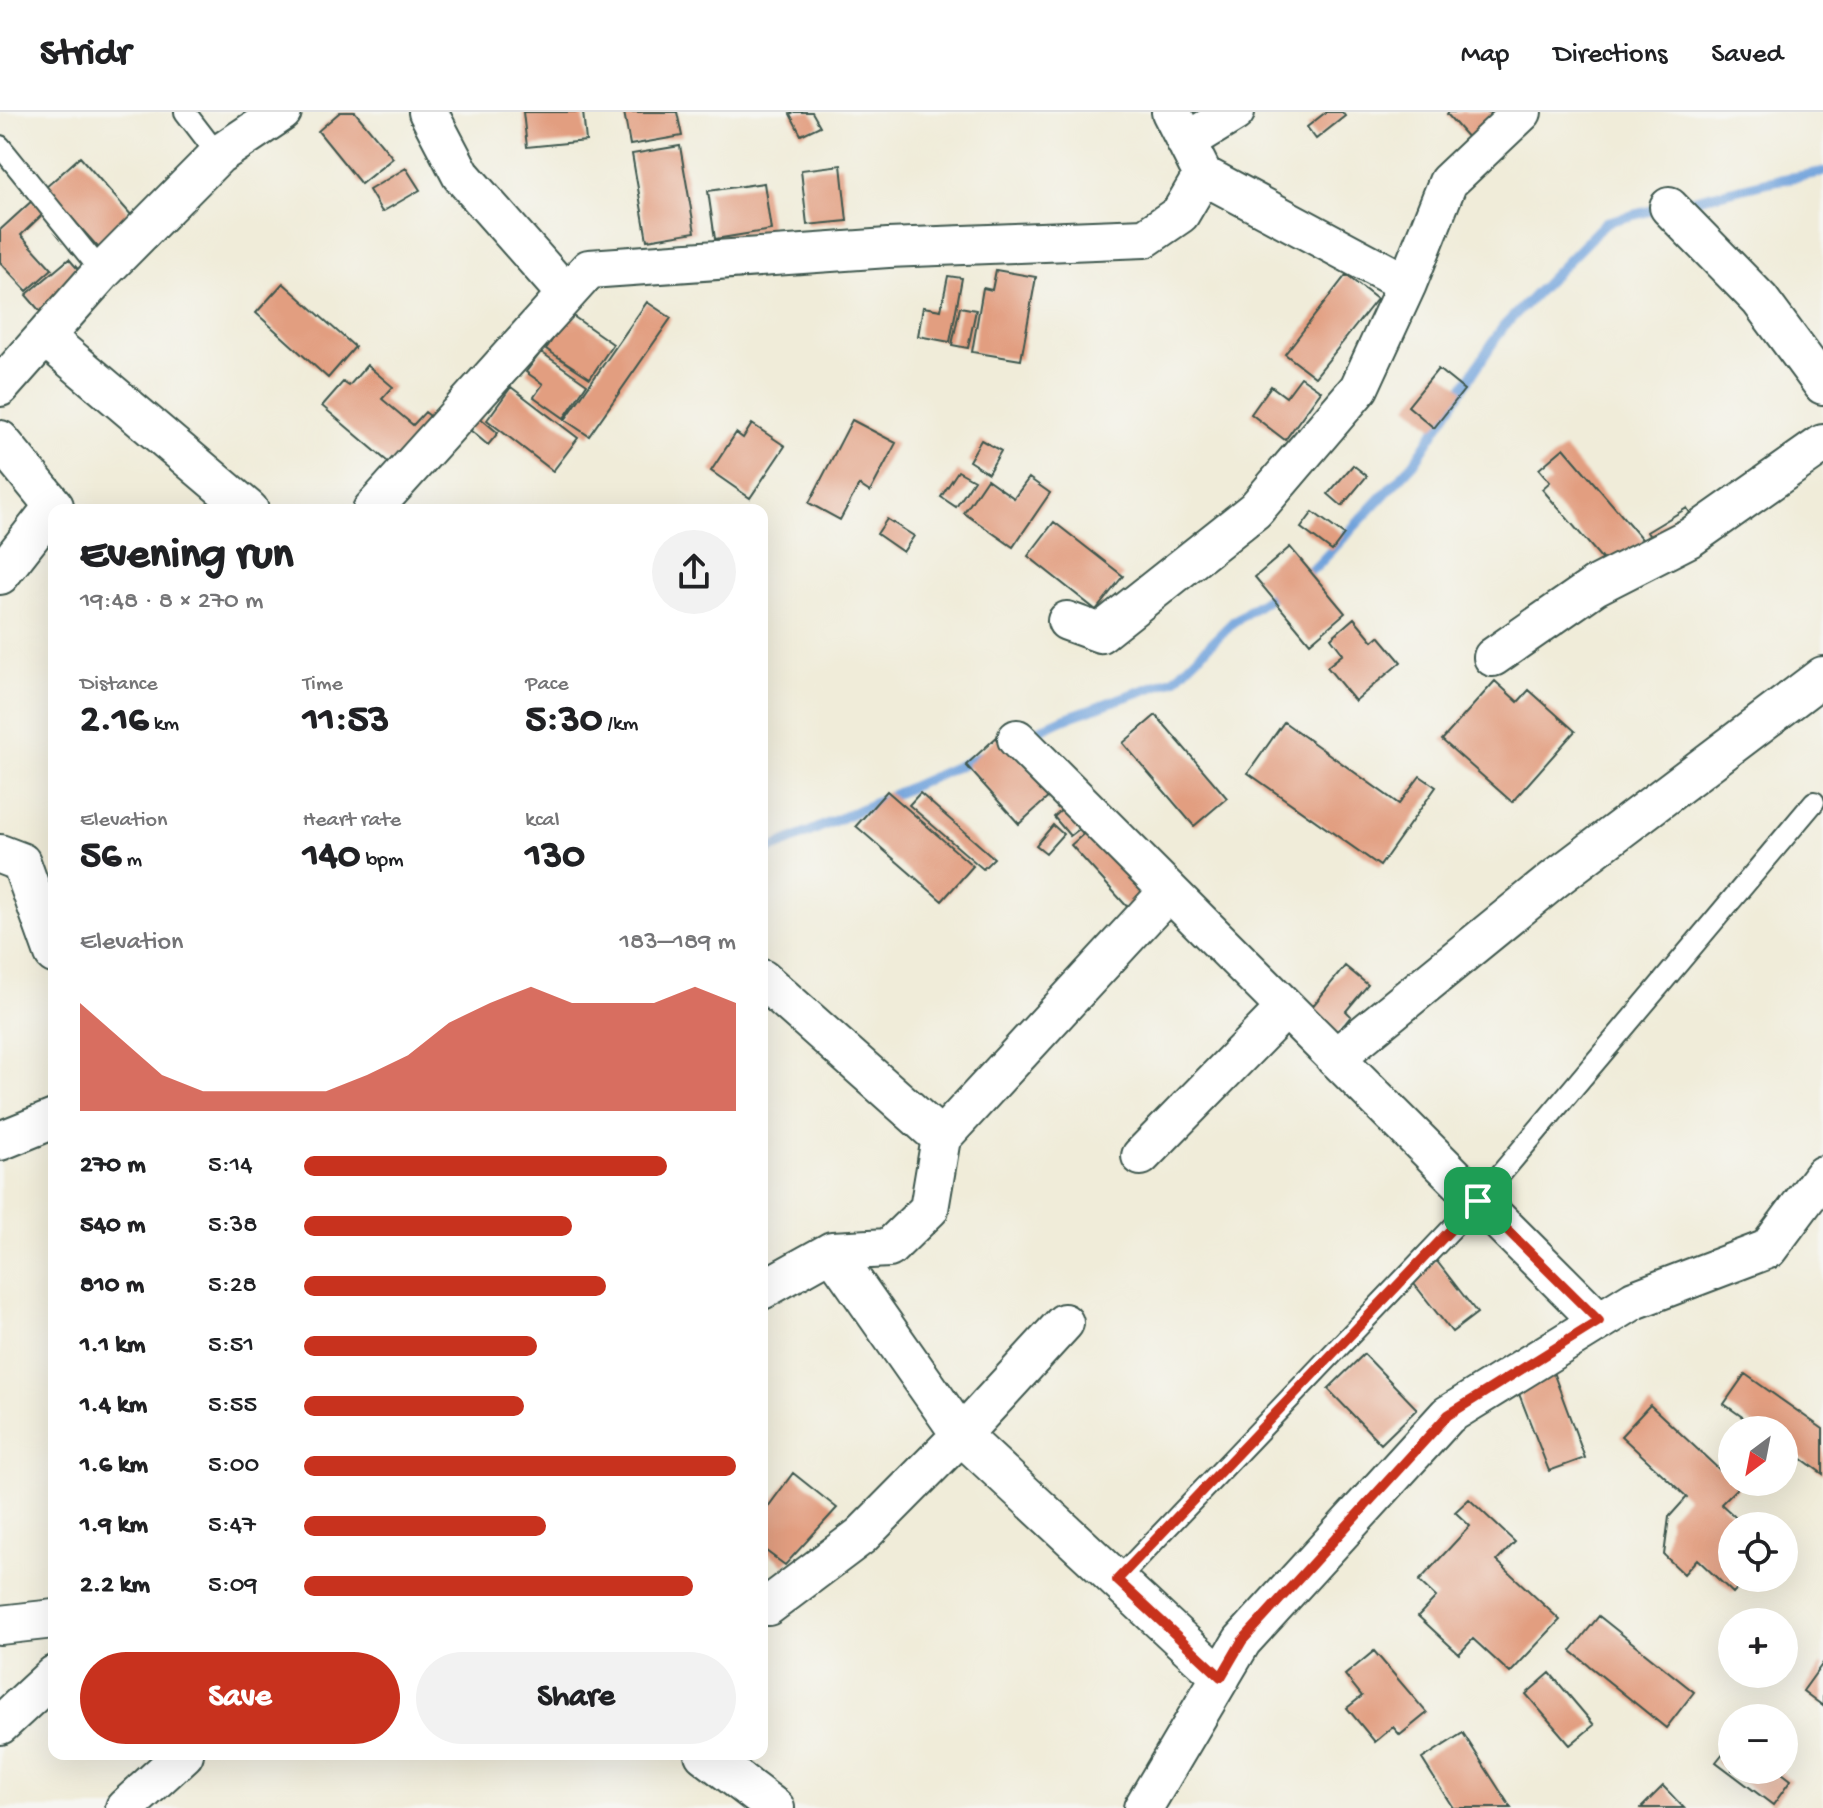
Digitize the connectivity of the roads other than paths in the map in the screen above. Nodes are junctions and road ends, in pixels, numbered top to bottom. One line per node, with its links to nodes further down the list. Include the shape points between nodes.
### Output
1 (185, 112): 8 (lane)
2 (282, 112): 8 (street)
3 (428, 112): 12 (street, via 461,175)
4 (1235, 112): 6 (street)
5 (1522, 112): 11 (street, via 1448,182)
6 (1187, 143): 11 (street); 12 (street, via 1180,214 1145,238 888,248 589,269)
7 (0, 146): 10 (lane)
8 (218, 155): 10 (street)
9 (1669, 207): 14 (street, via 1760,300)
10 (102, 272): 13 (street)
11 (1407, 284): 23 (street, via 1359,388 1255,510 1100,633)
12 (566, 294): 20 (street)
13 (45, 337): 15 (street); 19 (street)
14 (1823, 385)
15 (0, 387)
16 (0, 440): 18 (street)
17 (1823, 444): 24 (street, via 1691,537 1595,586)
18 (52, 504)
19 (242, 504)
20 (377, 504)
21 (48, 514): 22 (street)
22 (0, 575)
23 (1067, 621)
24 (1493, 657)
25 (1823, 676): 33 (street, via 1556,878)
26 (1017, 739): 29 (street)
27 (1814, 802): 39 (lane)
28 (0, 854): 30 (street, via 21,862)
29 (1168, 892): 32 (street); 35 (street)
30 (48, 937)
31 (768, 984): 35 (street)
32 (1285, 1009): 33 (street); 37 (street)
33 (1335, 1058): 39 (street)
34 (48, 1121): 36 (street)
35 (941, 1138): 40 (street, via 929,1209 889,1248)
36 (0, 1141)
37 (1141, 1156)
38 (1818, 1191): 42 (street, via 1768,1249 1634,1300)
39 (1478, 1201): 42 (street); 45 (lane)
40 (832, 1251): 41 (street); 44 (street)
41 (768, 1287)
42 (1599, 1321): 49 (street, via 1448,1415 1242,1641)
43 (1064, 1323): 44 (street)
44 (961, 1435): 45 (street); 46 (street, via 861,1536)
45 (1117, 1580): 49 (street)
46 (768, 1606)
47 (48, 1620): 48 (street)
48 (0, 1625)
49 (1221, 1677): 56 (street)
50 (48, 1681): 51 (street)
51 (0, 1725)
52 (177, 1760): 54 (street)
53 (712, 1760): 55 (street)
54 (125, 1808)
55 (775, 1808)
56 (1143, 1808)

